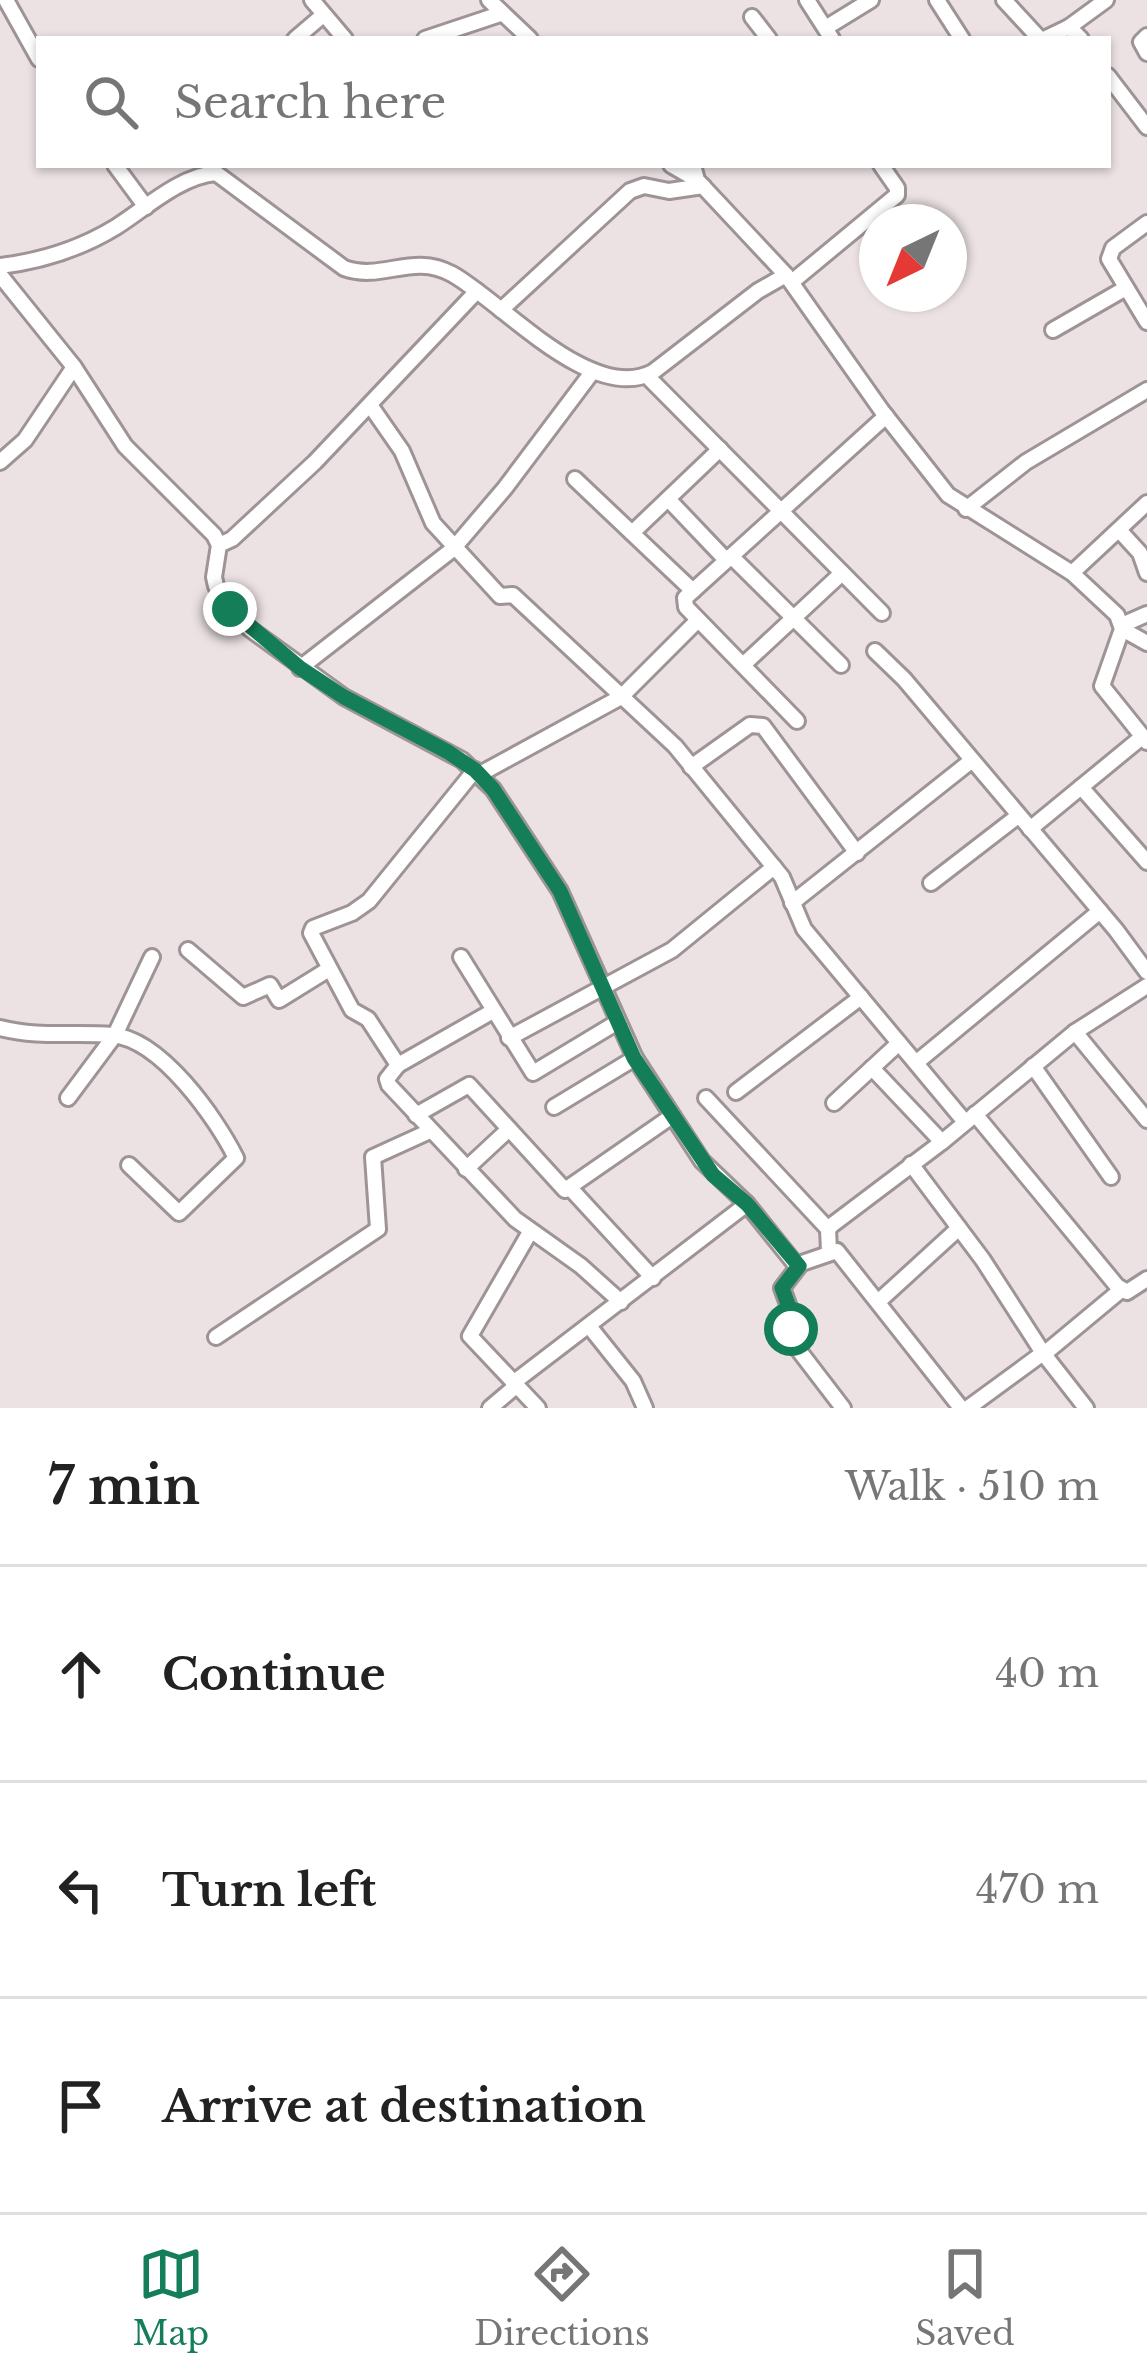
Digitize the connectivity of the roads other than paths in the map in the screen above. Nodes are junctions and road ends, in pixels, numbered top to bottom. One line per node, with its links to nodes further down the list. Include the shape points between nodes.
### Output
1 (6, 0): 25 (street)
2 (312, 0): 10 (street)
3 (489, 0): 9 (street)
4 (807, 0): 13 (street)
5 (872, 0): 13 (street)
6 (937, 0): 19 (street)
7 (1004, 0): 20 (street)
8 (1106, 0): 12 (street)
9 (500, 14): 16 (street); 17 (street)
10 (322, 16): 14 (street); 15 (street)
11 (752, 17): 18 (street)
12 (1069, 28): 21 (street); 22 (street)
13 (829, 33)
14 (299, 36)
15 (342, 36)
16 (434, 36)
17 (526, 36)
18 (767, 36)
19 (960, 36)
20 (1039, 36)
21 (1049, 36)
22 (1078, 36)
23 (1147, 36): 24 (street)
24 (1147, 53)
25 (36, 54)
26 (1111, 83): 27 (street)
27 (1147, 128)
28 (118, 168): 32 (street)
29 (883, 168): 35 (street, via 897,195)
30 (218, 169): 32 (street); 37 (street, via 344,268 424,263)
31 (698, 177): 35 (street); 38 (street, via 669,191 630,191)
32 (146, 207): 34 (street, via 61,254)
33 (1147, 223): 36 (street, via 1109,254)
34 (0, 270): 41 (street)
35 (790, 278): 43 (street, via 758,291); 46 (street)
36 (1126, 288): 39 (street); 40 (street)
37 (477, 291): 38 (street); 45 (street)
38 (502, 310): 42 (street)
39 (1147, 322)
40 (1053, 330)
41 (74, 367): 48 (street, via 25,440); 56 (street, via 125,446)
42 (593, 371): 43 (street); 57 (street)
43 (647, 376): 47 (street)
44 (1147, 390): 52 (street, via 1026,462)
45 (370, 405): 56 (street); 57 (street)
46 (886, 416): 52 (street); 53 (street)
47 (720, 449): 50 (street); 53 (street)
48 (0, 462)
49 (575, 479): 55 (street)
50 (668, 499): 55 (street); 58 (street)
51 (1147, 503): 54 (street)
52 (966, 509): 60 (street)
53 (780, 510): 58 (street); 59 (street)
54 (1119, 530): 60 (street); 61 (street)
55 (632, 533): 62 (street)
56 (219, 545): 72 (street, via 214,578 221,595)
57 (453, 549): 72 (street); 73 (street)
58 (728, 558): 62 (street); 65 (street)
59 (842, 573): 63 (street); 65 (street)
60 (1072, 573): 67 (street)
61 (1147, 573)
62 (693, 591): 66 (street, via 685,603)
63 (882, 613)
64 (1147, 614): 67 (street)
65 (793, 619): 70 (street); 71 (street)
66 (698, 620): 70 (street); 73 (street)
67 (1122, 627): 68 (street); 77 (street, via 1102,686)
68 (1147, 643)
69 (875, 651): 78 (street)
70 (743, 665): 74 (street)
71 (841, 665)
72 (300, 668): 80 (street)
73 (621, 698): 79 (street); 80 (street)
74 (777, 700): 75 (street); 76 (street)
75 (797, 721)
76 (749, 725): 79 (street); 84 (street, via 774,736)
77 (1145, 740): 81 (street)
78 (971, 761): 82 (street); 84 (street)
79 (691, 767): 86 (street)
80 (477, 772): 93 (street, via 369,901 311,930); 95 (street, via 560,891)
81 (1082, 788): 83 (street); 85 (street)
82 (1018, 816): 83 (street); 87 (street)
83 (1030, 830): 89 (street)
84 (857, 853): 88 (street)
85 (1147, 862)
86 (774, 867): 88 (street); 95 (street, via 700,930)
87 (931, 883)
88 (792, 902): 97 (street, via 804,929)
89 (1100, 910): 94 (street); 106 (street)
90 (188, 950): 93 (street, via 243,997 270,985 280,1000)
91 (152, 957): 102 (street)
92 (461, 957): 98 (street)
93 (329, 969): 107 (street)
94 (1147, 972)
95 (602, 991): 99 (street); 103 (street)
96 (1144, 993): 101 (street)
97 (861, 997): 104 (street); 110 (street)
98 (493, 1010): 103 (street); 107 (street)
99 (616, 1022): 103 (street, via 535,1073); 105 (street)
100 (0, 1028): 102 (street)
101 (1075, 1032): 108 (street); 118 (street)
102 (115, 1035): 111 (street); 123 (street, via 183,1081 236,1158 181,1213)
103 (509, 1039)
104 (899, 1042): 106 (street); 109 (street)
105 (634, 1058): 114 (street); 116 (street)
106 (917, 1062): 117 (street)
107 (398, 1066): 115 (street, via 387,1082)
108 (1033, 1066): 117 (street); 125 (street)
109 (872, 1068): 113 (street); 121 (street)
110 (736, 1092)
111 (68, 1097)
112 (706, 1098): 129 (street)
113 (834, 1103)
114 (554, 1107)
115 (416, 1115): 119 (street, via 469,1085); 120 (street)
116 (672, 1116): 126 (street); 127 (street, via 713,1175)
117 (970, 1118): 121 (street); 135 (street)
118 (1147, 1120)
119 (509, 1129): 124 (street); 126 (street, via 560,1187)
120 (430, 1130): 124 (street); 139 (street, via 373,1157 376,1232)
121 (942, 1142): 122 (street)
122 (911, 1164): 128 (street); 129 (street)
123 (129, 1165)
124 (466, 1169): 130 (street)
125 (1111, 1178)
126 (571, 1189): 133 (street)
127 (747, 1204): 132 (street); 133 (street)
128 (959, 1228): 136 (street); 140 (street)
129 (828, 1229): 131 (street)
130 (530, 1232): 137 (street); 141 (street, via 470,1336)
131 (829, 1251): 132 (street); 136 (street)
132 (799, 1266): 145 (street, via 782,1288 794,1341)
133 (652, 1278): 137 (street)
134 (1147, 1279): 135 (street)
135 (1121, 1290): 140 (street)
136 (880, 1301): 146 (street)
137 (621, 1302): 138 (street)
138 (590, 1326): 141 (street); 144 (street)
139 (216, 1337)
140 (1044, 1353): 146 (street); 147 (street)
141 (514, 1384): 142 (street); 143 (street)
142 (490, 1408)
143 (538, 1408)
144 (646, 1408)
145 (843, 1408)
146 (964, 1408)
147 (1086, 1408)

